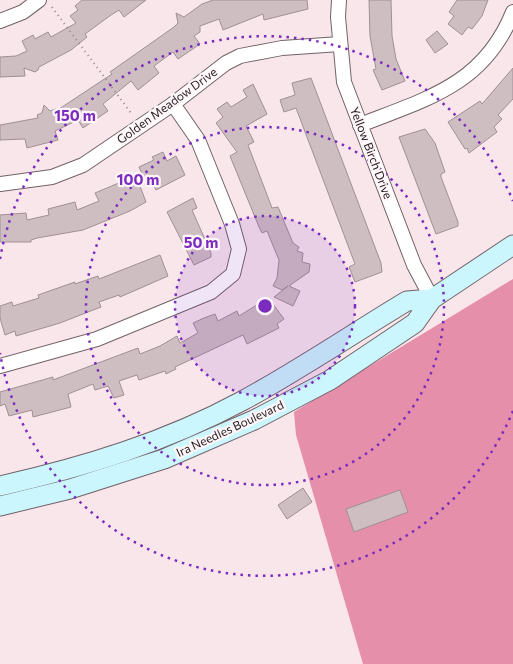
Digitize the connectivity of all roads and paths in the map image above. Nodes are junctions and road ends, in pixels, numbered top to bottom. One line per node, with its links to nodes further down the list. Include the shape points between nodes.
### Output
1 (39, 0): 5 (street, via 23,12)
2 (339, 0): 6 (street, Yellow Birch Drive)
3 (52, 7): 8 (path)
4 (513, 12): 9 (street, via 492,50 452,88)
5 (0, 21)
6 (340, 44): 7 (street, Golden Meadow Drive, via 282,48 240,56); 9 (street, Yellow Birch Drive, via 344,82)
7 (173, 104): 10 (street, Golden Meadow Drive, via 82,165 52,177); 13 (street, via 198,140 232,224 239,249 233,274 211,292 97,339)
8 (131, 113)
9 (360, 125): 12 (street, Yellow Birch Drive, via 414,265)
10 (0, 184)
11 (513, 245): 12 (main road, Ira Needles Boulevard)
12 (432, 299): 14 (main road, Ira Needles Boulevard, via 406,301 242,401 157,441 70,470); 15 (main road, Ira Needles Boulevard, via 415,323 330,380 254,420 164,459 70,489)
13 (0, 366)
14 (0, 486)
15 (0, 506)

